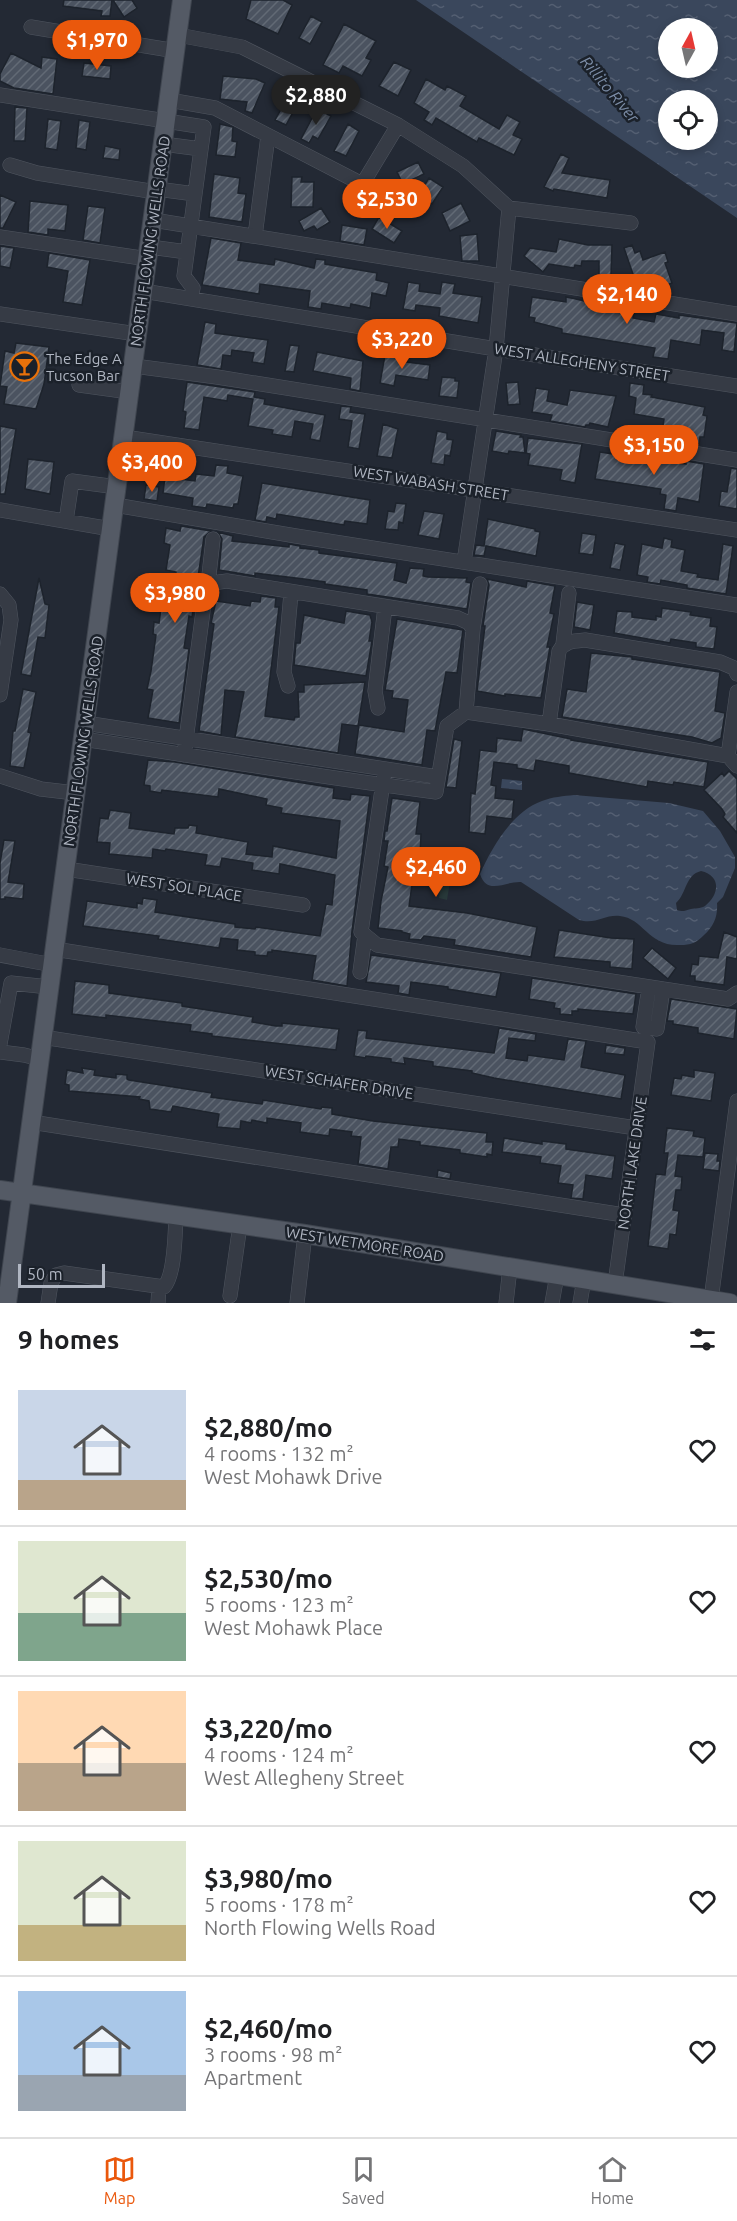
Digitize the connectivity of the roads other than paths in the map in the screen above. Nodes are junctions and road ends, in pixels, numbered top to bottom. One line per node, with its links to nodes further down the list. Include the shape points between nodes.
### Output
1 (182, 0): 3 (main road, NORTH FLOWING WELLS ROAD)
2 (30, 27): 3 (street)
3 (177, 43): 5 (main road, NORTH FLOWING WELLS ROAD); 8 (street, via 242,47)
4 (0, 95): 7 (street)
5 (169, 100): 6 (street); 7 (main road, NORTH FLOWING WELLS ROAD)
6 (206, 107): 9 (street); 10 (street)
7 (166, 121): 9 (street); 11 (main road, NORTH FLOWING WELLS ROAD)
8 (398, 125): 14 (street); 18 (street, via 464,166)
9 (204, 127): 12 (street)
10 (268, 136): 14 (street); 22 (street)
11 (163, 144): 12 (street); 15 (main road, NORTH FLOWING WELLS ROAD)
12 (201, 148): 16 (street)
13 (10, 165): 15 (street, via 37,173)
14 (362, 184): 17 (street)
15 (157, 191): 16 (street); 19 (main road, NORTH FLOWING WELLS ROAD)
16 (195, 194): 21 (street)
17 (354, 198)
18 (509, 208): 20 (street); 26 (street)
19 (153, 220): 21 (street); 25 (main road, NORTH FLOWING WELLS ROAD)
20 (631, 223)
21 (191, 225): 22 (street); 24 (street)
22 (255, 236): 26 (street)
23 (0, 237): 25 (street)
24 (187, 252): 25 (street); 28 (street, via 184,276 193,288)
25 (149, 253): 27 (main road, NORTH FLOWING WELLS ROAD)
26 (503, 275): 30 (street); 32 (street)
27 (143, 291): 28 (street, WEST ALLEGHENY STREET); 31 (main road, NORTH FLOWING WELLS ROAD)
28 (191, 298): 32 (street, WEST ALLEGHENY STREET)
29 (0, 314): 31 (street)
30 (737, 314)
31 (137, 334): 33 (main road, NORTH FLOWING WELLS ROAD)
32 (496, 349): 35 (street, WEST ALLEGHENY STREET); 37 (street)
33 (134, 366): 36 (main road, NORTH FLOWING WELLS ROAD); 37 (street)
34 (79, 385): 36 (street)
35 (737, 386)
36 (130, 392): 38 (main road, NORTH FLOWING WELLS ROAD)
37 (485, 419): 39 (street); 40 (street)
38 (124, 437): 40 (street, WEST WABASH STREET); 41 (main road, NORTH FLOWING WELLS ROAD)
39 (737, 460)
40 (474, 489): 45 (street, WEST WABASH STREET); 47 (street)
41 (116, 496): 43 (street, via 72,481); 44 (main road, NORTH FLOWING WELLS ROAD); 47 (street)
42 (0, 510): 43 (street)
43 (66, 521): 44 (street)
44 (111, 529): 64 (main road, NORTH FLOWING WELLS ROAD)
45 (737, 530)
46 (213, 539): 48 (street, via 209,575)
47 (464, 562): 53 (street)
48 (212, 583): 50 (street, via 227,581); 65 (street, via 205,596)
49 (480, 584): 55 (street)
50 (291, 593): 54 (street); 58 (street, via 284,672)
51 (569, 593): 56 (street)
52 (5, 595): 60 (street, via 11,620)
53 (737, 605)
54 (385, 607): 55 (street, via 458,618); 61 (street, via 375,691)
55 (472, 629): 62 (street)
56 (563, 644): 57 (street, via 585,640 720,662); 63 (street)
57 (737, 672)
58 (288, 686)
59 (737, 692): 69 (street)
60 (0, 695)
61 (378, 708)
62 (466, 712): 63 (street); 74 (street, via 447,726)
63 (549, 724): 69 (street)
64 (84, 731): 65 (street); 67 (street); 76 (main road, NORTH FLOWING WELLS ROAD)
65 (186, 740): 66 (street); 67 (street)
66 (255, 750): 68 (street); 70 (street)
67 (184, 755): 70 (street)
68 (320, 760): 71 (street); 72 (street)
69 (733, 761)
70 (252, 765): 72 (street)
71 (385, 769): 74 (street); 75 (street)
72 (317, 775): 75 (street)
73 (0, 776): 76 (street, via 41,789)
74 (438, 777): 75 (street, via 435,792)
75 (383, 785): 79 (street, via 361,932)
76 (75, 793): 77 (main road, NORTH FLOWING WELLS ROAD)
77 (66, 869): 78 (street, WEST SOL PLACE); 81 (main road, NORTH FLOWING WELLS ROAD)
78 (303, 905)
79 (365, 935): 82 (street); 84 (street, via 377,945 728,999)
80 (0, 955): 81 (street)
81 (53, 957): 83 (main road, NORTH FLOWING WELLS ROAD); 91 (street, NORTH LAKE DRIVE, via 648,1042)
82 (360, 972)
83 (49, 987): 85 (main road, NORTH FLOWING WELLS ROAD); 86 (street, via 11,983)
84 (737, 993)
85 (42, 1037): 88 (main road, NORTH FLOWING WELLS ROAD); 91 (street, WEST SCHAFER DRIVE)
86 (0, 1044)
87 (0, 1052): 88 (street)
88 (40, 1059): 90 (main road, NORTH FLOWING WELLS ROAD)
89 (737, 1101): 105 (street)
90 (31, 1122): 93 (main road, NORTH FLOWING WELLS ROAD); 94 (street)
91 (636, 1128): 94 (street, NORTH LAKE DRIVE)
92 (0, 1190): 93 (main road, WEST WETMORE ROAD)
93 (21, 1193): 95 (main road, WEST WETMORE ROAD); 107 (main road, NORTH FLOWING WELLS ROAD)
94 (624, 1215): 101 (street, NORTH LAKE DRIVE)
95 (176, 1217): 96 (main road, WEST WETMORE ROAD); 102 (street, via 168,1282)
96 (240, 1225): 97 (main road, WEST WETMORE ROAD); 103 (street)
97 (305, 1234): 98 (main road, WEST WETMORE ROAD); 109 (street)
98 (510, 1268): 99 (main road, WEST WETMORE ROAD); 110 (street)
99 (557, 1275): 100 (main road, WEST WETMORE ROAD); 111 (street)
100 (584, 1279): 101 (main road, WEST WETMORE ROAD); 112 (street)
101 (615, 1284): 104 (main road, WEST WETMORE ROAD)
102 (159, 1287): 106 (street, via 64,1273 56,1275 51,1283); 108 (street)
103 (230, 1296)
104 (686, 1299): 105 (main road, WEST WETMORE ROAD)
105 (711, 1300): 113 (main road, WEST WETMORE ROAD)
106 (52, 1302)
107 (7, 1303)
108 (158, 1303)
109 (297, 1303)
110 (506, 1303)
111 (552, 1303)
112 (580, 1303)
113 (730, 1303)

